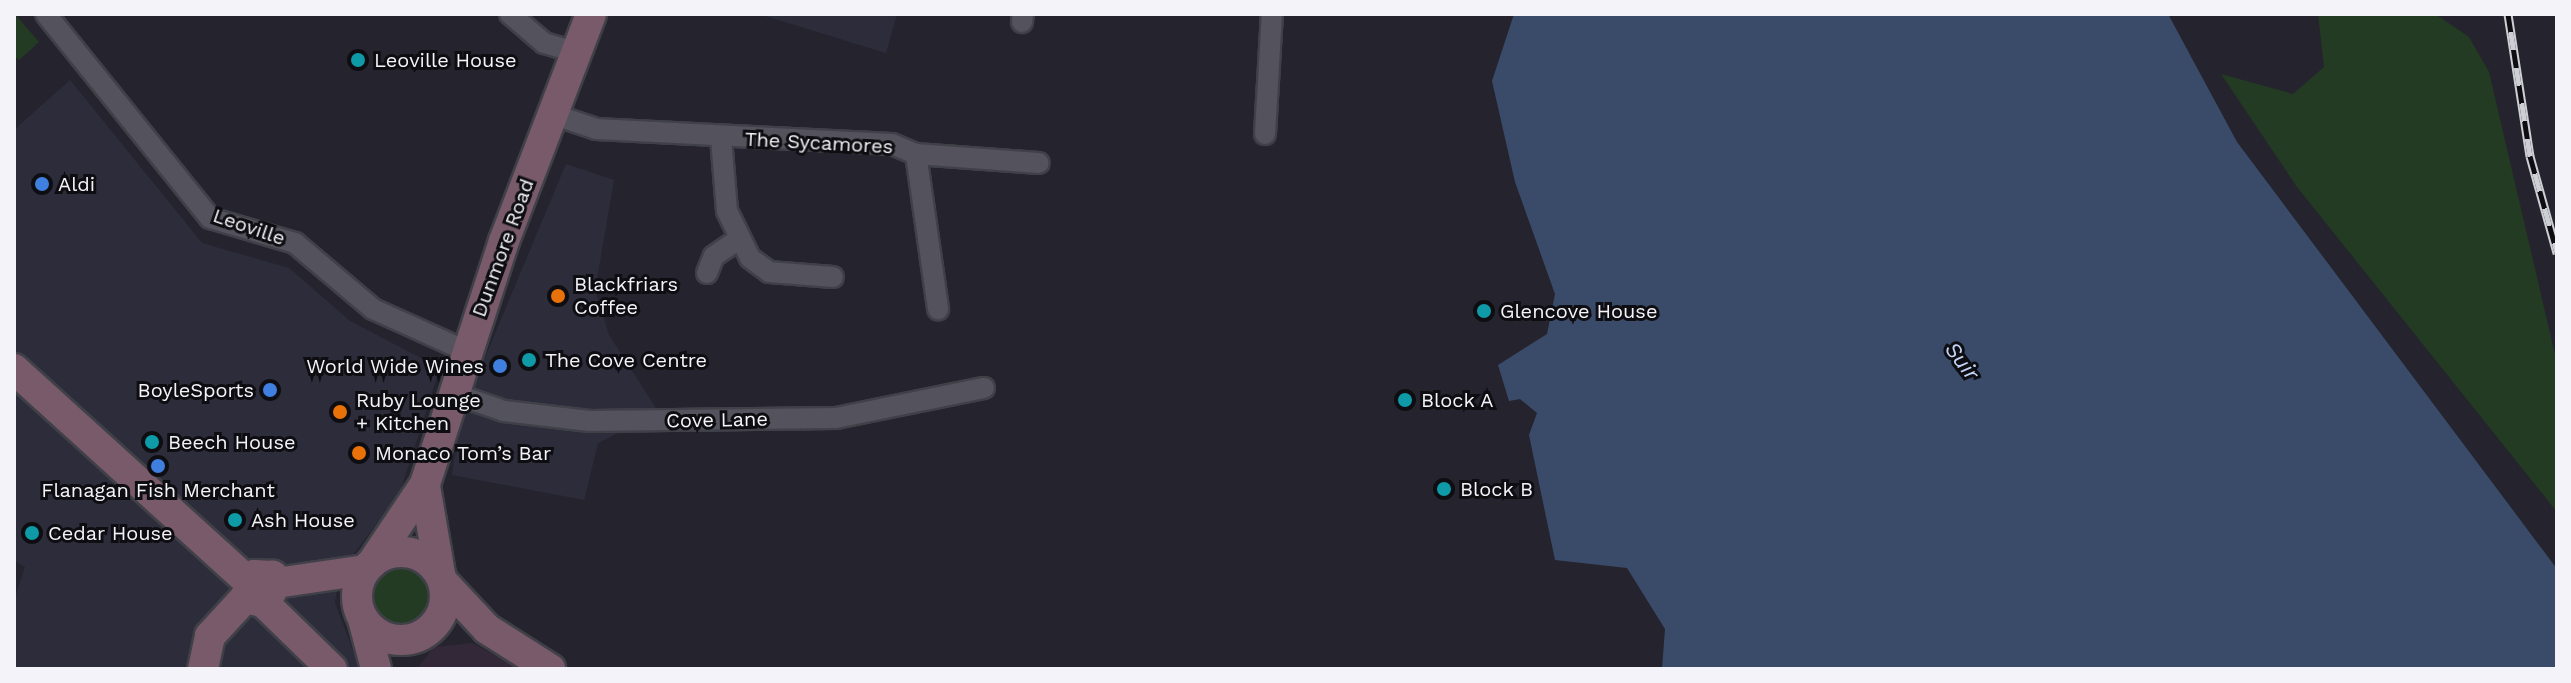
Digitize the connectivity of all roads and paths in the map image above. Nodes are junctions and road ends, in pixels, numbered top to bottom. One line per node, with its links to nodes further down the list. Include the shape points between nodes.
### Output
1 (46, 14): 15 (street, Leoville, via 210,218 295,243 373,309)
2 (510, 14): 5 (street, via 544,43)
3 (591, 14): 5 (main road, Dunmore Road)
4 (1272, 14): 7 (street)
5 (575, 52): 6 (main road, Dunmore Road)
6 (552, 114): 8 (street, The Sycamores, via 596,129); 15 (main road, Dunmore Road)
7 (1265, 134)
8 (721, 138): 9 (street, The Sycamores, via 892,144); 11 (street, The Sycamores)
9 (916, 154): 10 (street, The Sycamores); 14 (street, The Sycamores)
10 (1039, 163)
11 (736, 241): 12 (street, via 714,256); 13 (street, via 769,272)
12 (707, 273)
13 (833, 277)
14 (938, 309)
15 (466, 351): 18 (main road, Dunmore Road)
16 (14, 369): 22 (main road)
17 (984, 388): 18 (street, Cove Lane, via 836,418 589,421 504,411)
18 (452, 393): 19 (main road, Dunmore Road)
19 (425, 484): 20 (main road, Dunmore Road); 21 (main road, Dunmore Road)
20 (368, 566): 21 (main road, via 403,551); 22 (main road); 23 (main road)
21 (442, 578): 24 (main road); 25 (main road, via 442,614)
22 (268, 588): 23 (main road); 26 (main road, via 210,636); 27 (main road)
23 (361, 614): 25 (main road, via 388,639); 28 (main road)
24 (487, 629): 25 (main road); 30 (main road)
25 (426, 633): 29 (main road)
26 (203, 669)
27 (332, 669)
28 (376, 669)
29 (395, 669)
30 (550, 669)

